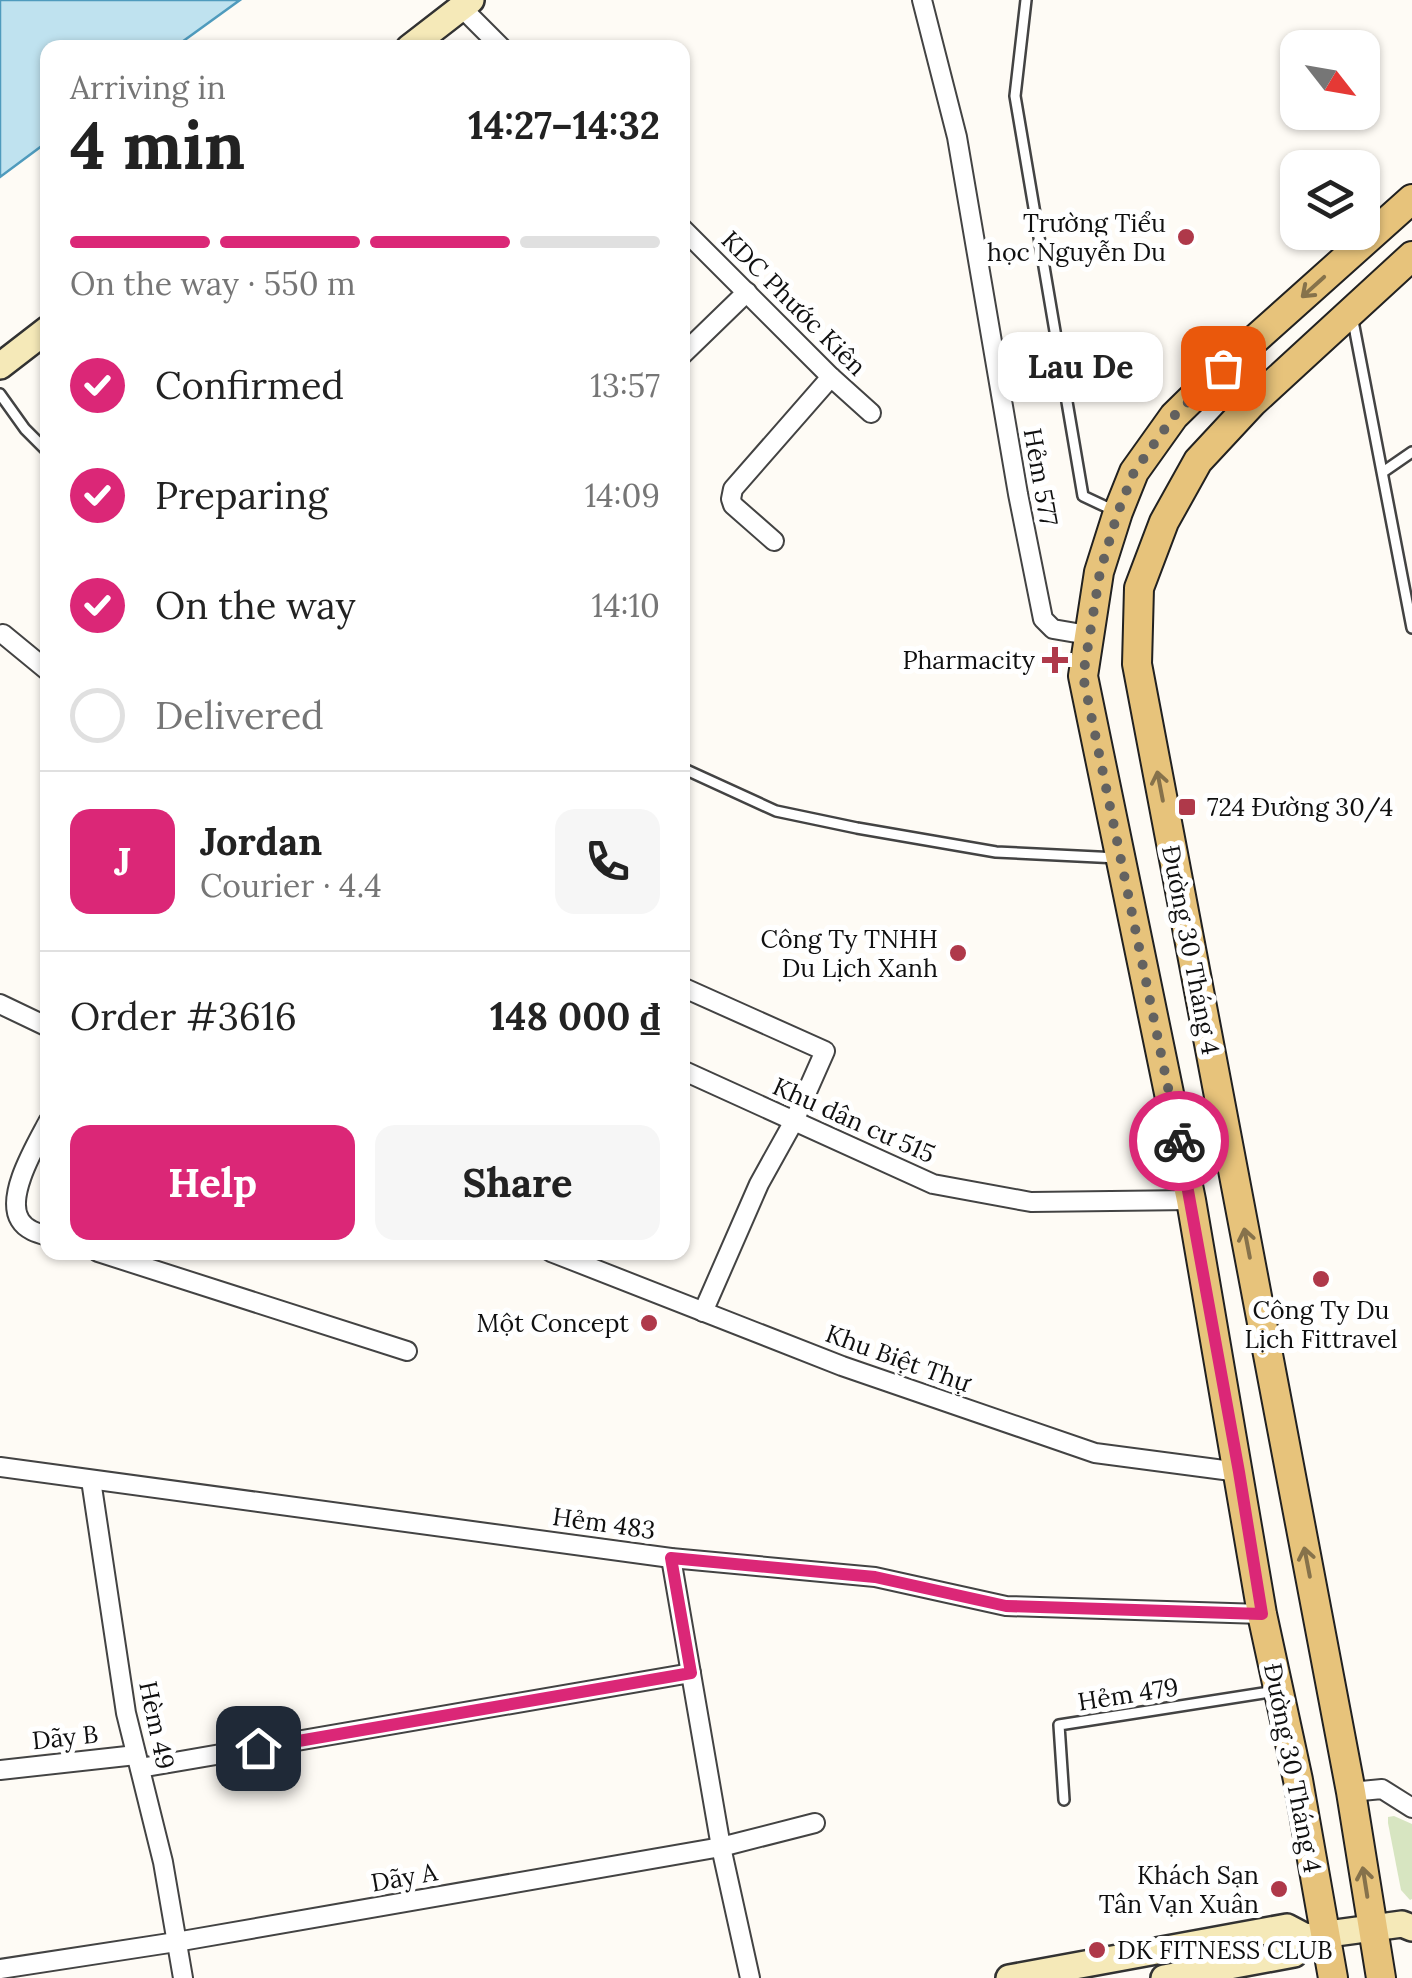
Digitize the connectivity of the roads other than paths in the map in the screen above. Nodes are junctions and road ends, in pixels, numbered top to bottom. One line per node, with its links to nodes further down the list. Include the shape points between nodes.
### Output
1 (922, 0): 24 (street, Hẻm 577, via 957,137 1043,619 1053,629)
2 (1026, 0): 20 (lane, via 1015,96 1084,496)
3 (466, 3): 4 (main road); 5 (street)
4 (419, 40)
5 (496, 40)
6 (1408, 211): 20 (main road, Đường 30 Tháng 4, one-way to 20, via 1174,416 1134,472)
7 (690, 236): 9 (street, KDC Phước Kiên)
8 (1412, 256): 10 (main road, Đường 30 Tháng 4)
9 (747, 292): 12 (street); 14 (street, KDC Phước Kiên)
10 (1351, 313): 19 (lane); 49 (main road, Đường 30 Tháng 4, one-way to 10, via 1137,664 1139,588 1164,522 1198,461)
11 (40, 335): 13 (main road)
12 (690, 347)
13 (0, 366)
14 (831, 377): 16 (street, KDC Phước Kiên); 21 (street, via 733,489 733,505)
15 (0, 394): 17 (lane)
16 (871, 413)
17 (40, 444)
18 (1412, 452): 19 (lane)
19 (1383, 472): 22 (lane)
20 (1118, 512): 24 (main road, Đường 30 Tháng 4)
21 (774, 541)
22 (1412, 628)
23 (3, 634): 25 (street)
24 (1088, 635): 27 (main road, Đường 30 Tháng 4, via 1083,676)
25 (40, 664)
26 (690, 772): 27 (lane, via 776,811 841,825 996,852)
27 (1121, 858): 34 (main road, Đường 30 Tháng 4)
28 (690, 992): 32 (street, via 825,1051)
29 (0, 1004): 30 (street)
30 (40, 1022)
31 (690, 1074): 32 (street, Khu dân cư 515)
32 (794, 1120): 34 (street, Khu dân cư 515, via 933,1184 1031,1202); 38 (street)
33 (40, 1139): 35 (street, via 16,1197 19,1220)
34 (1191, 1200): 41 (main road, Đường 30 Tháng 4)
35 (40, 1234)
36 (123, 1260): 39 (street)
37 (571, 1260): 38 (street, Khu Biệt Thự)
38 (703, 1312): 41 (street, Khu Biệt Thự, via 1095,1454)
39 (408, 1350)
40 (0, 1467): 42 (street, Hẻm 483)
41 (1239, 1472): 44 (main road, Đường 30 Tháng 4)
42 (92, 1480): 43 (street, Hẻm 483); 47 (street, Hèm 49)
43 (671, 1558): 44 (street, Hẻm 483, via 875,1577 1006,1606); 45 (street)
44 (1262, 1614): 46 (main road, Đường 30 Tháng 4)
45 (691, 1673): 47 (street, Dãy B); 53 (street)
46 (1278, 1690): 50 (lane, Hẻm 479, via 1059,1725); 56 (main road, Đường 30 Tháng 4, via 1298,1780)
47 (138, 1761): 48 (street, Dãy B); 57 (street, Hèm 49)
48 (0, 1770)
49 (1351, 1792): 51 (street, via 1382,1789); 55 (main road, Đường 30 Tháng 4, one-way to 49)
50 (1064, 1800)
51 (1412, 1808)
52 (815, 1824): 53 (street, Dãy A)
53 (721, 1848): 57 (street, Dãy A); 60 (street)
54 (1409, 1922): 55 (main road)
55 (1372, 1930): 56 (main road); 64 (main road, Đường 30 Tháng 4)
56 (1316, 1936): 61 (main road, via 1288,1928); 62 (main road, via 1294,1954); 63 (main road, Đường 30 Tháng 4)
57 (176, 1942): 58 (street, Dãy A); 59 (street, Hèm 49)
58 (0, 1969)
59 (183, 1978)
60 (750, 1978)
61 (1009, 1978)
62 (1164, 1978)
63 (1333, 1978)
64 (1381, 1978)

